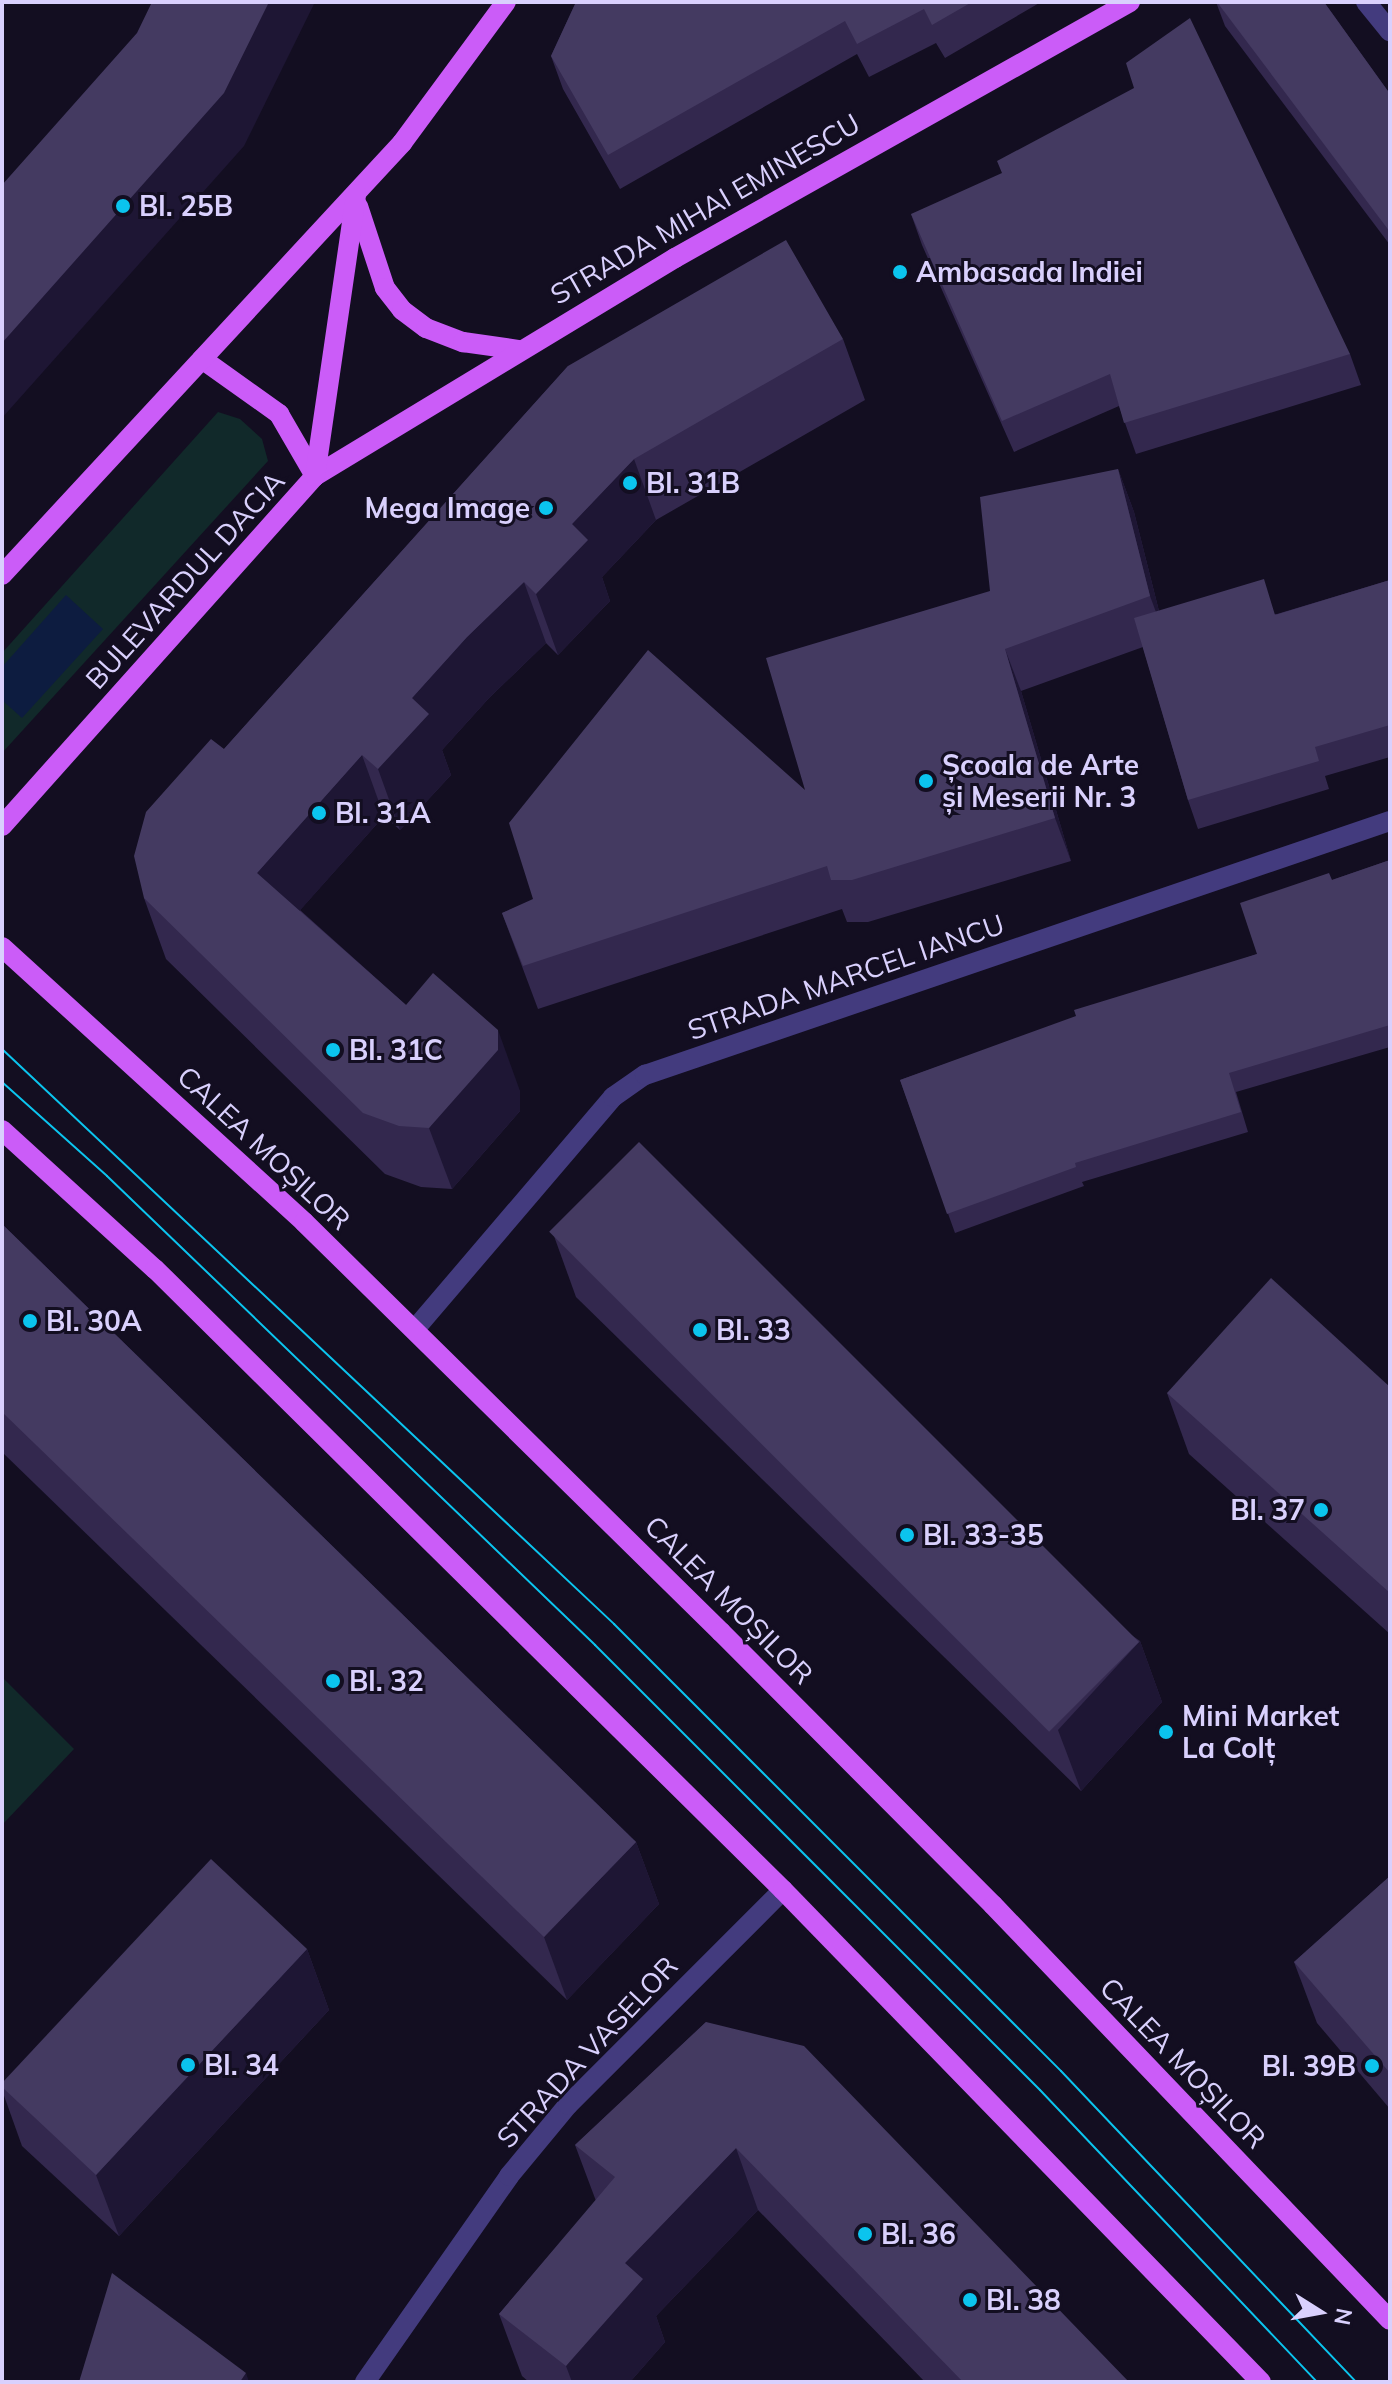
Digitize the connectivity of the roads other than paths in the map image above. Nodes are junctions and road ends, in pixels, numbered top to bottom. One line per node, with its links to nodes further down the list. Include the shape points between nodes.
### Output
1 (506, 2): 5 (main road, via 451,81)
2 (1130, 2): 6 (main road, STRADA MIHAI EMINESCU)
3 (1366, 2): 4 (street)
4 (1390, 32)
5 (356, 194): 6 (main road, via 370,253 385,288 402,310 426,328 463,342); 7 (main road); 8 (main road, BULEVARDUL DACIA)
6 (519, 350): 8 (main road, STRADA MIHAI EMINESCU)
7 (202, 359): 8 (main road, via 279,414); 9 (main road)
8 (315, 476): 11 (main road, BULEVARDUL DACIA)
9 (2, 575)
10 (1390, 821): 14 (street, STRADA MARCEL IANCU, via 645,1075 613,1097)
11 (2, 826)
12 (2, 947): 14 (main road, CALEA MOȘILOR)
13 (2, 1130): 15 (main road, via 155,1269)
14 (415, 1329): 16 (main road, CALEA MOȘILOR, via 982,1894)
15 (783, 1890): 17 (street, STRADA VASELOR, via 568,2105 509,2176); 18 (main road)
16 (1390, 2320)
17 (365, 2382)
18 (1261, 2382)

